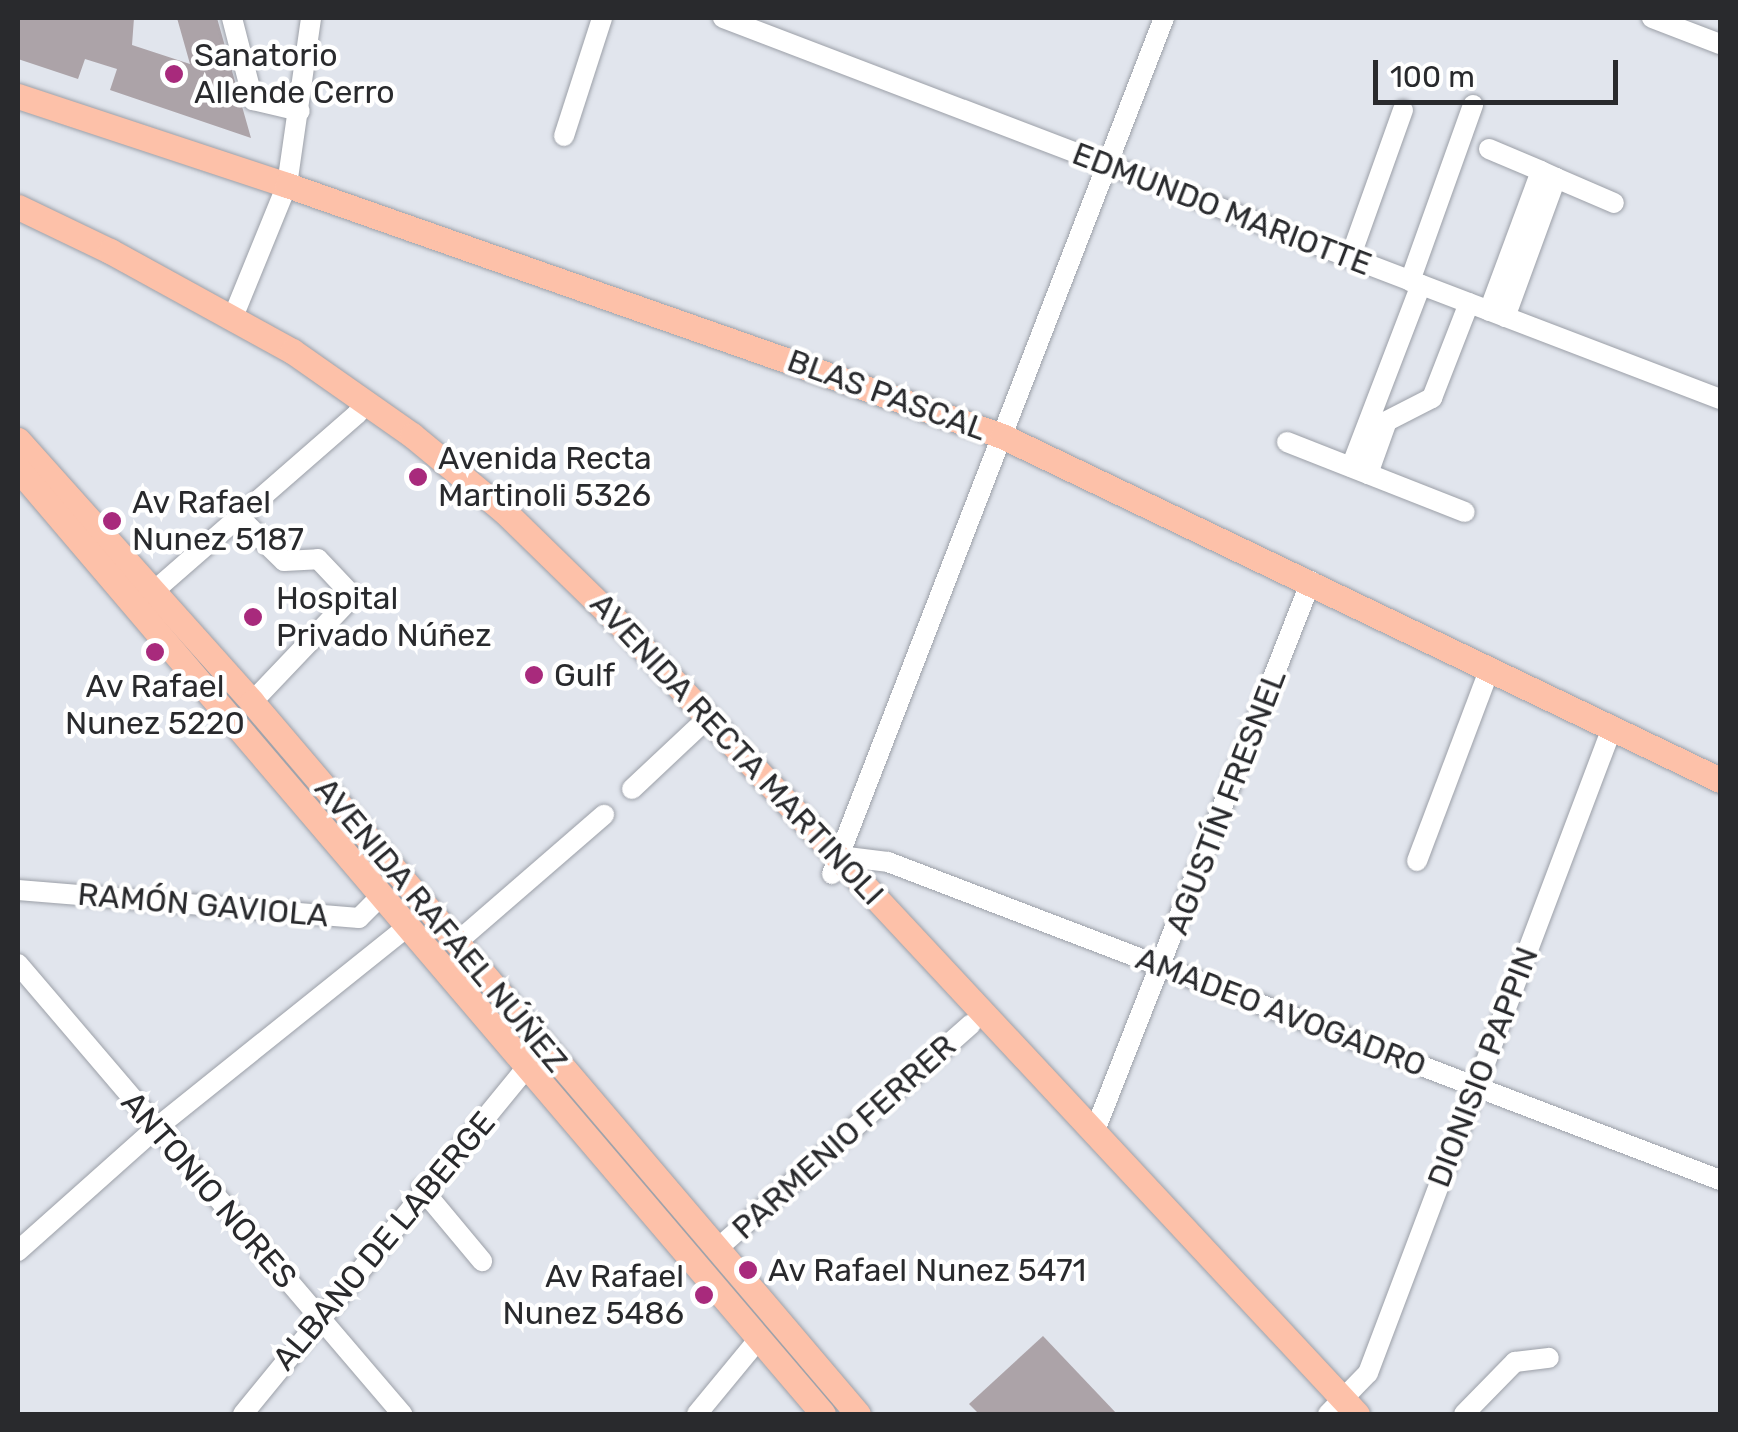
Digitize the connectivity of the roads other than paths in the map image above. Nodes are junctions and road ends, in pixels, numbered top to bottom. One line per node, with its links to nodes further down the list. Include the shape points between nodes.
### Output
1 (232, 18): 11 (street, via 253,100)
2 (311, 18): 11 (street)
3 (602, 18): 12 (street)
4 (723, 18): 14 (street, EDMUNDO MARIOTTE)
5 (1164, 18): 14 (street)
6 (1652, 18): 7 (street)
7 (1720, 44)
8 (18, 96): 16 (main road, BLAS PASCAL)
9 (1473, 106): 21 (street)
10 (1403, 110): 20 (street)
11 (300, 111): 16 (street)
12 (564, 136)
13 (1488, 150): 15 (street)
14 (1107, 166): 20 (street, EDMUNDO MARIOTTE); 28 (street)
15 (1549, 175): 17 (street); 22 (street)
16 (287, 185): 23 (street); 28 (main road, BLAS PASCAL)
17 (1614, 203)
18 (18, 207): 23 (main road, AVENIDA RECTA MARTINOLI)
19 (18, 223): 25 (main road, AVENIDA RECTA MARTINOLI)
20 (1350, 258): 21 (street, EDMUNDO MARIOTTE)
21 (1416, 283): 22 (street, EDMUNDO MARIOTTE); 26 (street)
22 (1487, 310): 24 (street, EDMUNDO MARIOTTE); 26 (street, via 1432,398)
23 (233, 316): 25 (main road, AVENIDA RECTA MARTINOLI)
24 (1720, 399)
25 (362, 407): 36 (street); 41 (main road, AVENIDA RECTA MARTINOLI, via 496,522); 48 (main road, AVENIDA RECTA MARTINOLI, via 454,468 564,567)
26 (1379, 419): 32 (street)
27 (18, 421): 34 (main road)
28 (1002, 436): 37 (main road, BLAS PASCAL); 48 (street)
29 (18, 440): 34 (main road, AVENIDA RAFAEL NÚÑEZ)
30 (1287, 442): 32 (street)
31 (18, 470): 34 (main road, AVENIDA RAFAEL NÚÑEZ)
32 (1360, 470): 35 (street)
33 (18, 480): 34 (main road)
34 (50, 492): 38 (main road, AVENIDA RAFAEL NÚÑEZ); 50 (main road, AVENIDA RAFAEL NÚÑEZ)
35 (1465, 512)
36 (238, 516): 38 (street); 40 (street, via 284,560 318,559 352,596)
37 (1311, 581): 39 (main road, BLAS PASCAL); 56 (street, AGUSTÍN FRESNEL)
38 (154, 591): 40 (main road, AVENIDA RAFAEL NÚÑEZ)
39 (1490, 668): 42 (main road, BLAS PASCAL); 47 (street)
40 (252, 702): 46 (main road, AVENIDA RAFAEL NÚÑEZ)
41 (697, 728): 44 (street); 48 (main road, AVENIDA RECTA MARTINOLI)
42 (1612, 728): 43 (main road, BLAS PASCAL); 60 (street, DIONISIO PAPPIN)
43 (1720, 780)
44 (632, 790)
45 (604, 815): 53 (street)
46 (384, 860): 50 (main road, via 388,876); 53 (main road, AVENIDA RAFAEL NÚÑEZ)
47 (1417, 861)
48 (836, 865): 56 (street, AMADEO AVOGADRO, via 888,862); 58 (main road, AVENIDA RECTA MARTINOLI); 62 (main road, AVENIDA RECTA MARTINOLI)
49 (18, 890): 51 (street, RAMÓN GAVIOLA)
50 (380, 898): 51 (street, RAMÓN GAVIOLA); 52 (main road, AVENIDA RAFAEL NÚÑEZ)
51 (359, 918): 54 (street)
52 (408, 926): 54 (street); 57 (main road, via 431,932 498,1012); 59 (main road, AVENIDA RAFAEL NÚÑEZ)
53 (456, 943): 57 (main road, AVENIDA RAFAEL NÚÑEZ)
54 (382, 945): 61 (street)
55 (18, 964): 61 (street, ANTONIO NORES)
56 (1163, 967): 60 (street, AMADEO AVOGADRO); 62 (street, AGUSTÍN FRESNEL)
57 (524, 1022): 65 (main road, AVENIDA RAFAEL NÚÑEZ)
58 (971, 1024): 65 (street, PARMENIO FERRER); 71 (main road, AVENIDA RECTA MARTINOLI)
59 (526, 1068): 64 (street, ALBANO DE LABERGE); 69 (main road, AVENIDA RAFAEL NÚÑEZ)
60 (1475, 1086): 63 (street, AMADEO AVOGADRO); 71 (street, DIONISIO PAPPIN, via 1368,1373)
61 (155, 1129): 66 (street); 68 (street, ANTONIO NORES)
62 (1094, 1133): 71 (main road, AVENIDA RECTA MARTINOLI)
63 (1720, 1180)
64 (422, 1189): 67 (street); 68 (street, ALBANO DE LABERGE)
65 (716, 1250): 76 (main road, AVENIDA RAFAEL NÚÑEZ)
66 (18, 1251)
67 (482, 1261)
68 (320, 1317): 72 (street, ALBANO DE LABERGE); 73 (street, ANTONIO NORES)
69 (758, 1340): 74 (street); 75 (main road, AVENIDA RAFAEL NÚÑEZ)
70 (1549, 1358): 77 (street, via 1516,1362)
71 (1339, 1411)
72 (243, 1414)
73 (402, 1414)
74 (697, 1414)
75 (823, 1414)
76 (858, 1414)
77 (1464, 1414)

